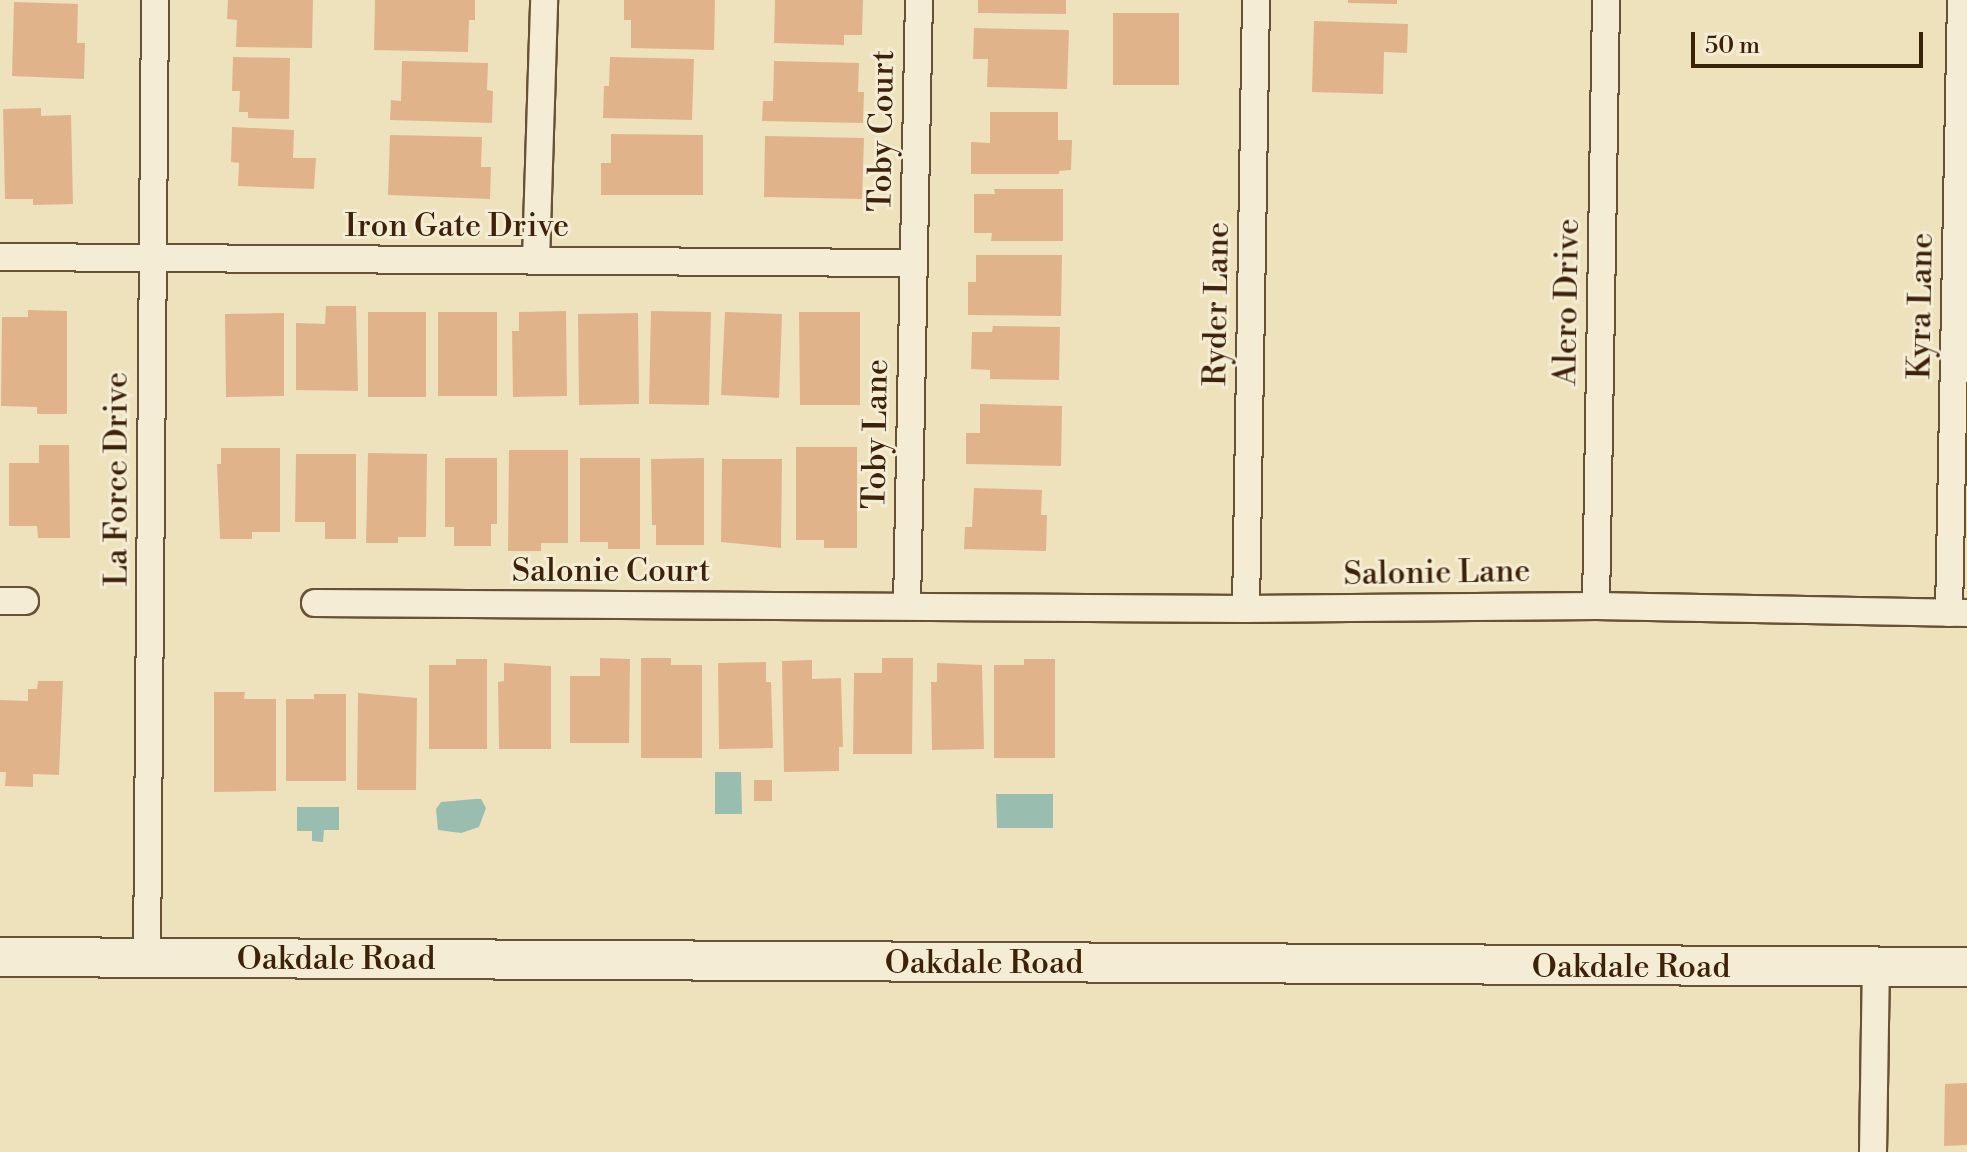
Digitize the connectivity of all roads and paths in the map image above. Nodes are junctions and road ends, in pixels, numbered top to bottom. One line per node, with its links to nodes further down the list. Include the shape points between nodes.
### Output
1 (155, 0): 8 (street, La Force Drive)
2 (544, 0): 9 (street)
3 (919, 0): 10 (street, Toby Court)
4 (1256, 0): 14 (street, Ryder Lane)
5 (1606, 0): 13 (street, Alero Drive)
6 (1961, 0): 15 (street, Kyra Lane)
7 (0, 257): 8 (street, Iron Gate Drive)
8 (153, 258): 9 (street, Iron Gate Drive); 17 (street, La Force Drive)
9 (536, 260): 10 (street, Iron Gate Drive)
10 (913, 263): 12 (street, Toby Lane)
11 (315, 603): 12 (street, Salonie Court)
12 (907, 606): 14 (street, Salonie Lane)
13 (1596, 606): 14 (street, Salonie Lane); 15 (street, Salonie Lane)
14 (1246, 609)
15 (1958, 613)
16 (0, 957): 17 (main road, Oakdale Road)
17 (147, 958): 19 (main road, Oakdale Road)
18 (1967, 967): 19 (main road, Oakdale Road)
19 (1876, 968): 20 (street)
20 (1873, 1152)

